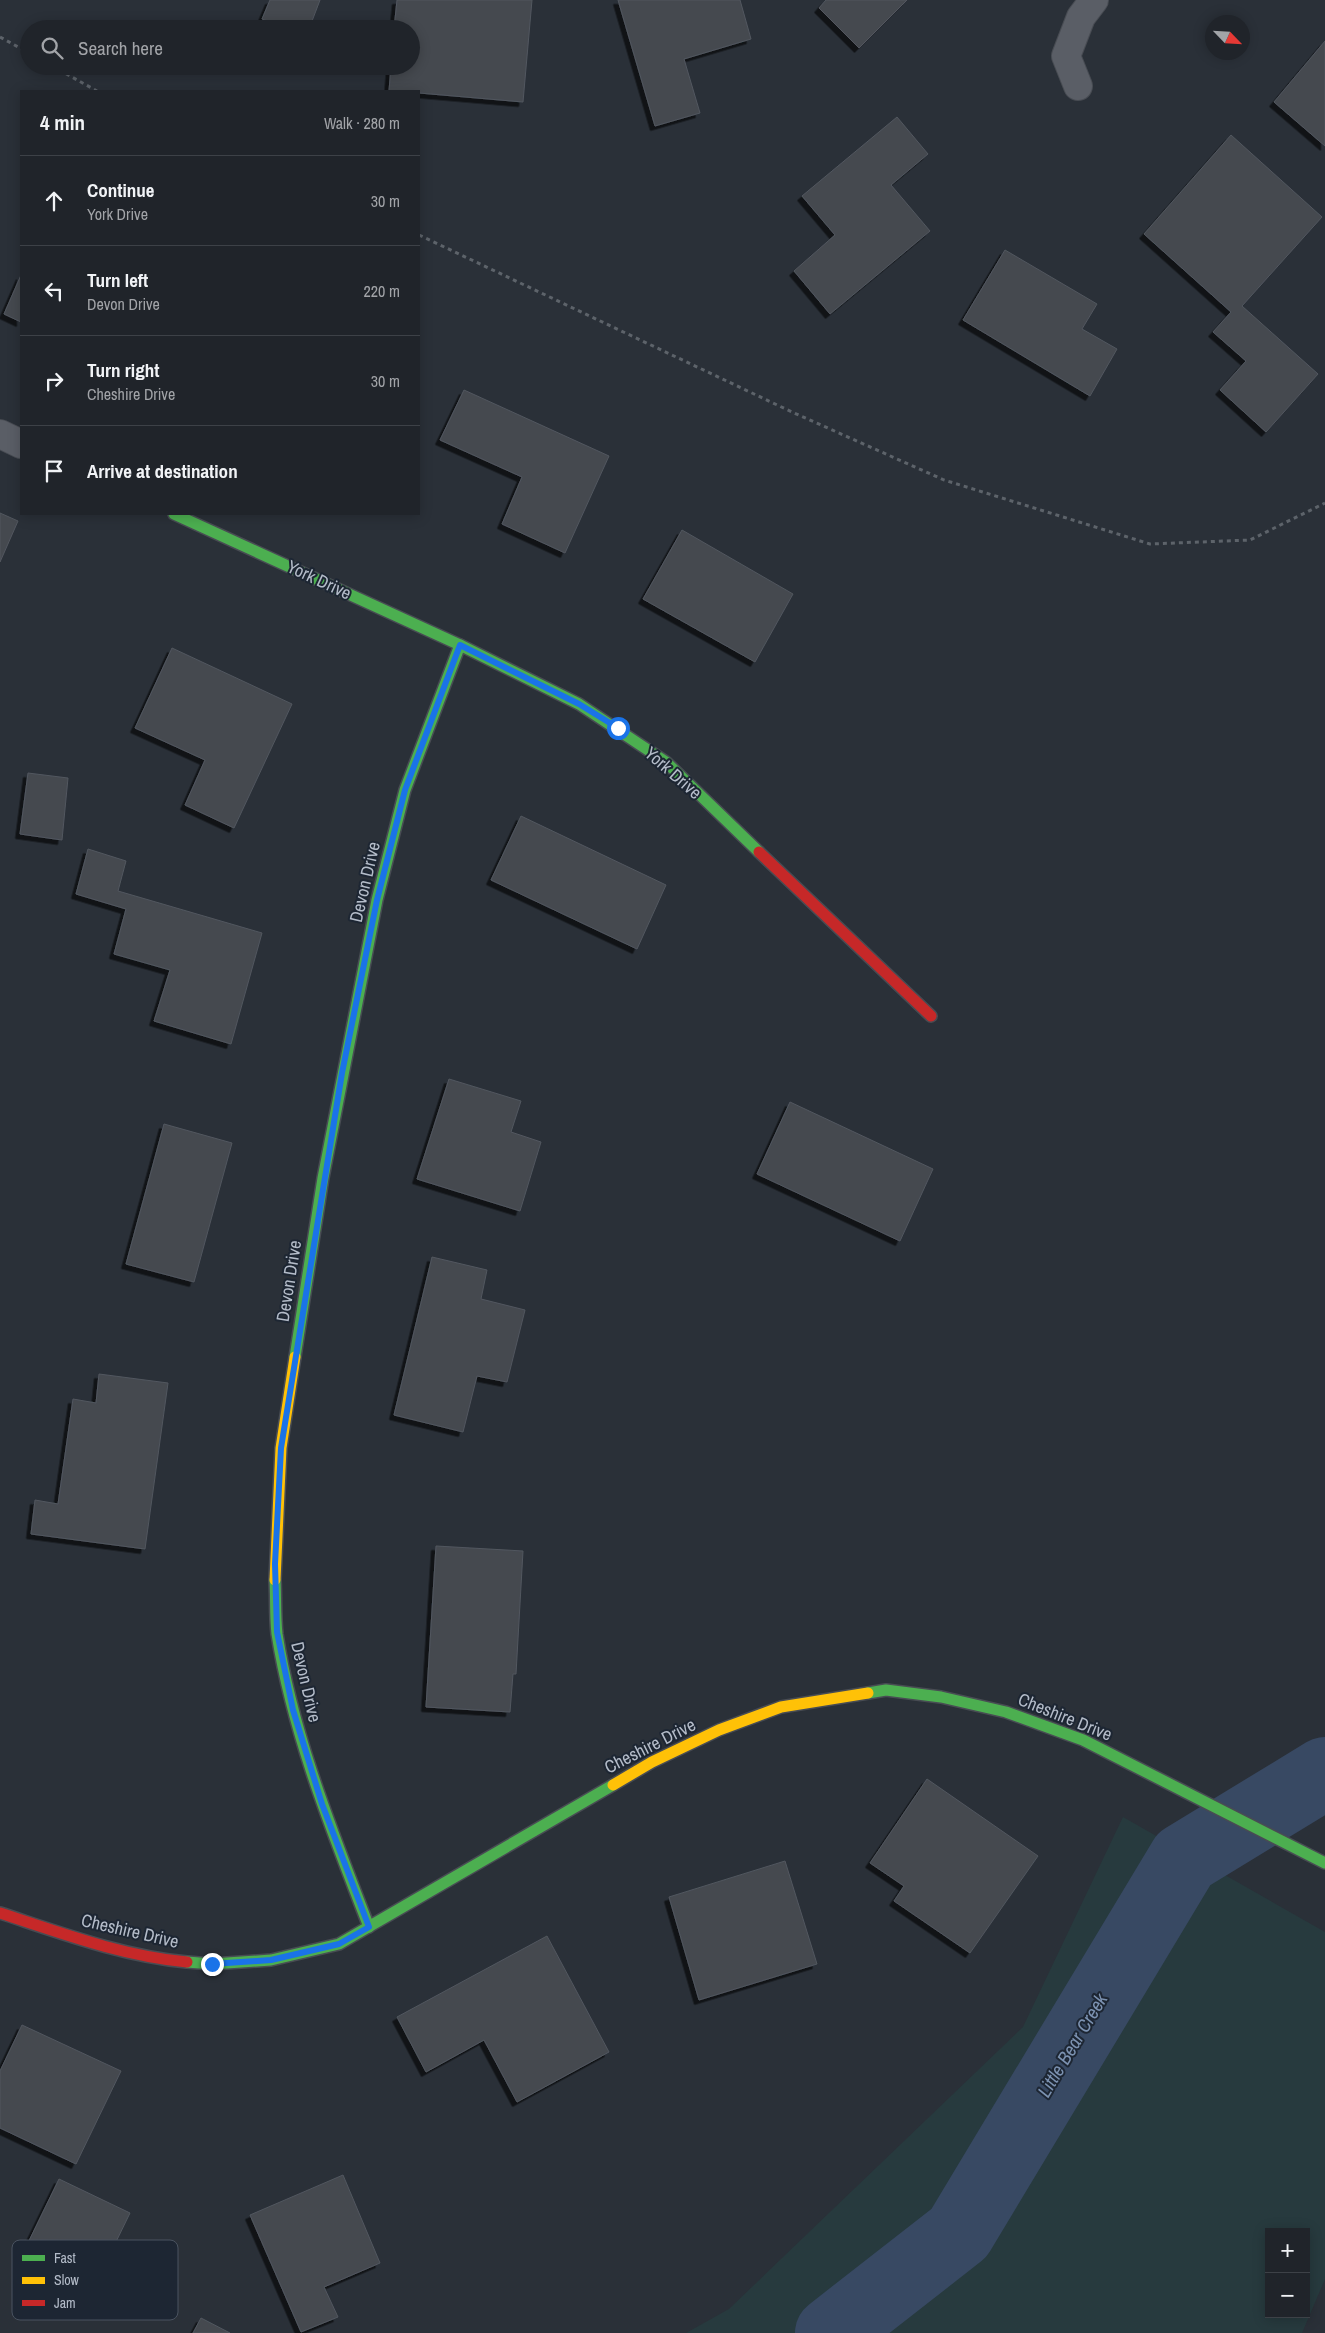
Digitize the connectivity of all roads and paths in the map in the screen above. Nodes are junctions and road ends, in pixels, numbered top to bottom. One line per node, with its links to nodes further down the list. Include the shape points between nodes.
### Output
1 (1094, 0): 5 (street, via 1081,17 1066,56)
2 (0, 37): 3 (path)
3 (20, 48)
4 (68, 75): 6 (path)
5 (1078, 86)
6 (95, 90)
7 (420, 235): 10 (path, via 783,408 944,480 1150,544 1250,540)
8 (0, 434): 9 (street)
9 (20, 444)
10 (1325, 503)
11 (176, 515): 12 (street, York Drive)
12 (460, 645): 13 (street, York Drive, via 579,704 666,762); 16 (street, Devon Drive, via 405,790 377,900 342,1073 281,1448 275,1564 277,1632 293,1710 322,1804)
13 (931, 1016)
14 (1325, 1863): 16 (street, Cheshire Drive, via 1083,1740 1006,1712 941,1697 886,1690 782,1707 719,1730 652,1762)
15 (0, 1913): 16 (street, Cheshire Drive, via 100,1945 158,1958 212,1964 271,1960 329,1947)
16 (369, 1927)

